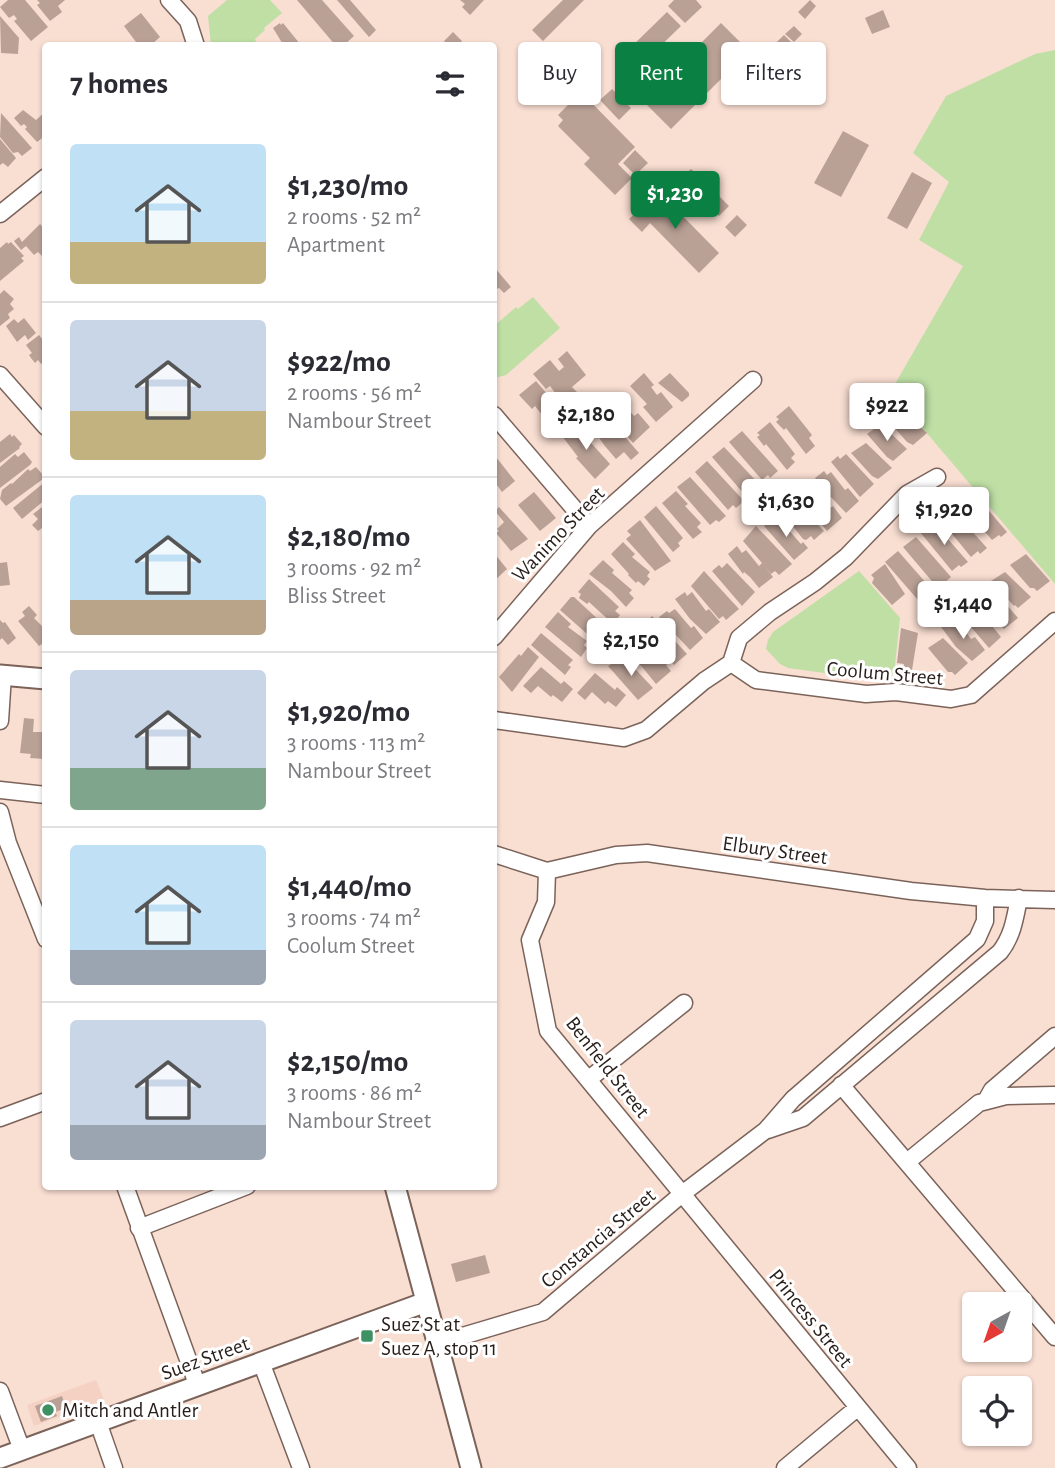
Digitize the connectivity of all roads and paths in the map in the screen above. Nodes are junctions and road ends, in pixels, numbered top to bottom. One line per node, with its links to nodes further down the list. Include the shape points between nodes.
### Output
1 (169, 0): 2 (street, via 188,22)
2 (195, 42)
3 (42, 180): 4 (street)
4 (0, 215)
5 (0, 375): 8 (street)
6 (753, 380): 10 (street, Wanimo Street)
7 (497, 419): 10 (street)
8 (42, 422)
9 (937, 477): 13 (street, via 907,494 846,557 739,638)
10 (589, 526): 12 (street, Wanimo Street)
11 (1055, 621): 13 (street, Coolum Street, via 971,695 951,699 756,680)
12 (497, 633)
13 (731, 663): 16 (street, via 646,730 624,738)
14 (1, 675): 15 (street); 17 (street)
15 (42, 679)
16 (497, 720)
17 (0, 722)
18 (0, 790): 19 (street)
19 (42, 795)
20 (0, 811): 26 (street)
21 (497, 855): 22 (street)
22 (547, 871): 23 (street, Elbury Street, via 616,855 647,853); 29 (street, Benfield Street, via 546,902 530,940 548,1031)
23 (985, 898): 24 (street, Elbury Street); 35 (street, Constancia Street, via 985,921 977,939 793,1099)
24 (1019, 898): 25 (street, Elbury Street); 30 (street, Constancia Street, via 1013,930 1000,952)
25 (1055, 900)
26 (42, 929)
27 (684, 1003): 29 (street)
28 (1055, 1036): 32 (street)
29 (589, 1079): 40 (street, Benfield Street)
30 (841, 1085): 35 (street, Constancia Street, via 803,1118); 36 (street)
31 (1055, 1095): 32 (street)
32 (987, 1099): 36 (street)
33 (42, 1102): 34 (street)
34 (0, 1118)
35 (766, 1130): 40 (street, Constancia Street)
36 (906, 1162): 43 (street)
37 (126, 1190): 41 (street)
38 (237, 1190): 41 (street)
39 (396, 1190): 42 (street)
40 (682, 1194): 44 (street, Constancia Street, via 543,1312); 48 (street, Princess Street)
41 (139, 1228): 46 (street)
42 (426, 1302): 44 (street); 45 (street, Suez Street)
43 (1055, 1337)
44 (439, 1343): 54 (street)
45 (261, 1362): 46 (street, Suez Street); 53 (street)
46 (197, 1384): 49 (street, Suez Street)
47 (0, 1391): 50 (street)
48 (857, 1408): 55 (street); 56 (street, Princess Street)
49 (97, 1422): 50 (street, Suez Street); 52 (street)
50 (22, 1450): 51 (street, Suez Street)
51 (0, 1458)
52 (114, 1468)
53 (301, 1468)
54 (471, 1468)
55 (785, 1468)
56 (908, 1468)

